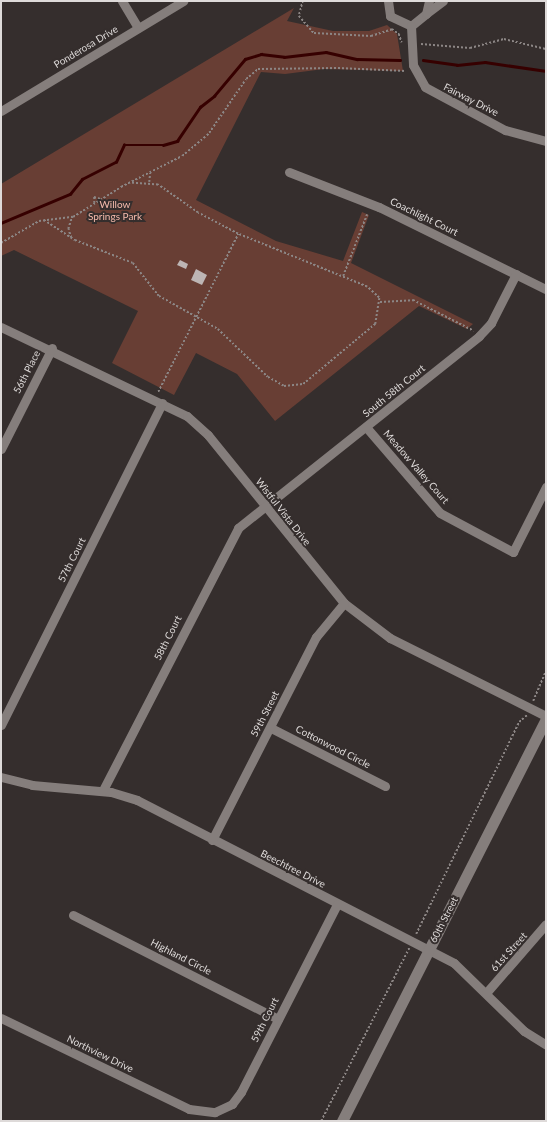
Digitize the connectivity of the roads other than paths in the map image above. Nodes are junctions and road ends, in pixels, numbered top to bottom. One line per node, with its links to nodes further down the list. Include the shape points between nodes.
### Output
1 (122, 1): 8 (street)
2 (183, 1): 8 (street, Ponderosa Drive)
3 (388, 1): 7 (street, via 390,16)
4 (428, 1): 6 (street)
5 (443, 1): 6 (street)
6 (426, 14): 7 (street)
7 (411, 26): 10 (street, Fairway Drive, via 413,65 425,87 505,130)
8 (138, 28): 9 (street, Ponderosa Drive)
9 (1, 111)
10 (546, 141)
11 (289, 172): 12 (street, Coachlight Court, via 379,207)
12 (516, 274): 13 (street, Coachlight Court); 17 (street, South 58th Court, via 491,323 479,336)
13 (546, 289)
14 (1, 327): 15 (street, Wistful Vista Drive)
15 (52, 348): 16 (street, Wistful Vista Drive); 18 (street, 56th Place)
16 (158, 401): 20 (street, Wistful Vista Drive, via 198,425); 24 (street, 57th Court)
17 (366, 427): 19 (street, Meadow Valley Court, via 440,513 512,552); 20 (street, South 58th Court)
18 (1, 449)
19 (546, 487)
20 (265, 505): 21 (street, Wistful Vista Drive); 28 (street, 58th Court, via 231,538)
21 (344, 603): 22 (street, Wistful Vista Drive, via 390,638); 25 (street, 59th Street, via 319,633)
22 (546, 716)
23 (546, 719): 33 (street, 60th Street)
24 (1, 725)
25 (271, 728): 27 (street, Cottonwood Circle); 29 (street, 59th Street)
26 (1, 777): 28 (street, Beechtree Drive, via 32,785)
27 (384, 786)
28 (103, 790): 29 (street, Beechtree Drive, via 137,800)
29 (212, 840): 30 (street, Beechtree Drive)
30 (337, 904): 33 (street, Beechtree Drive); 36 (street, 59th Court)
31 (73, 915): 36 (street, Highland Circle)
32 (546, 924): 34 (street, 61st Street)
33 (429, 950): 34 (street, Beechtree Drive, via 454,964); 39 (street, 60th Street)
34 (486, 993): 37 (street, Beechtree Drive, via 524,1032)
35 (1, 1018): 38 (street, Northview Drive)
36 (278, 1019): 38 (street, 59th Court, via 232,1104 211,1113)
37 (546, 1045)
38 (189, 1109)
39 (342, 1121)

